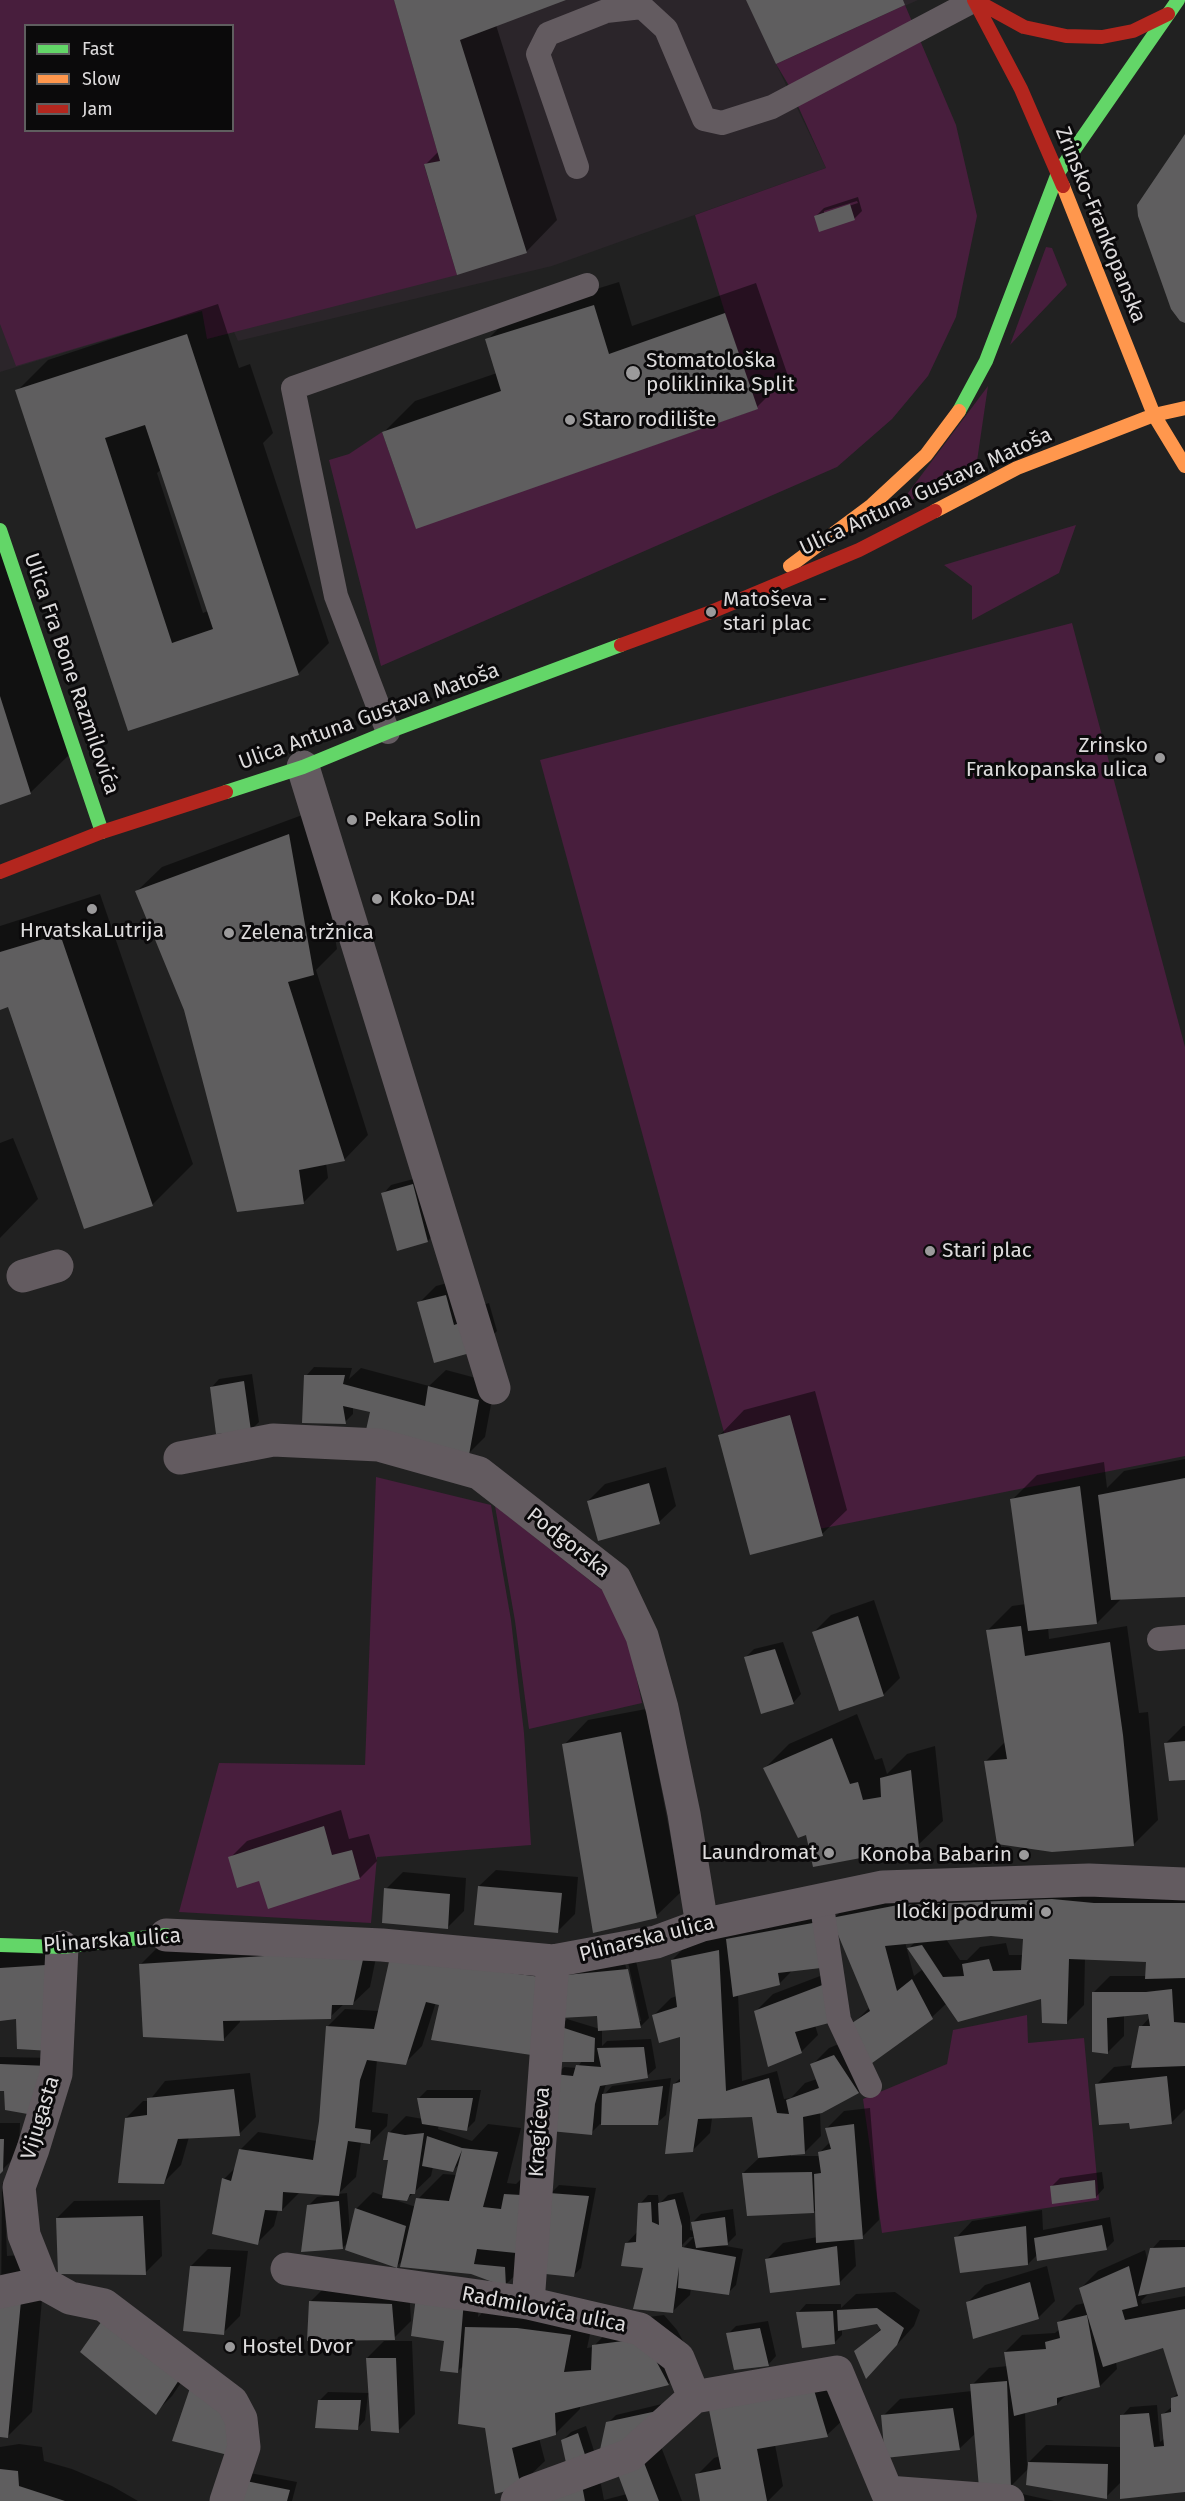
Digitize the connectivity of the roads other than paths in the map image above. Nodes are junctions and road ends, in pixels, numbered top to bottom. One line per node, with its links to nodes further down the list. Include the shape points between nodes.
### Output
1 (975, 0): 3 (street, via 1024,27 1066,36 1102,37 1133,31); 4 (lane, via 772,107 722,123 704,119 666,29 642,7 606,11 548,34 538,54); 5 (street, Zrinsko-Frankopanska)
2 (1178, 0): 3 (street, Ulica Antuna Gustava Matoša)
3 (1168, 14): 5 (street, Ulica Antuna Gustava Matoša)
4 (576, 167)
5 (1058, 173): 8 (street, Zrinsko-Frankopanska); 11 (street, Ulica Antuna Gustava Matoša, via 986,361 964,403 926,455 872,504)
6 (587, 285): 12 (lane, via 293,388 336,596)
7 (1185, 408): 8 (street, Ulica Antuna Gustava Matoša)
8 (1154, 415): 9 (street, Zrinsko-Frankopanska); 11 (street, Ulica Antuna Gustava Matoša, via 1017,468 859,550)
9 (1185, 466)
10 (0, 530): 14 (street, Ulica Fra Bone Razmilovića)
11 (750, 596): 12 (street, Ulica Antuna Gustava Matoša)
12 (388, 732): 13 (street, Ulica Antuna Gustava Matoša)
13 (303, 767): 14 (street, Ulica Antuna Gustava Matoša); 18 (street)
14 (102, 832): 15 (street, Ulica Antuna Gustava Matoša)
15 (0, 872)
16 (57, 1266): 17 (street)
17 (8, 1281)
18 (494, 1388)
19 (180, 1458): 24 (street, Podgorska, via 273,1440 390,1448 478,1473 615,1580 642,1636 662,1708)
20 (1185, 1637): 21 (lane)
21 (1159, 1639)
22 (1185, 1884): 23 (street, Plinarska ulica, via 1089,1880 883,1887)
23 (821, 1900): 24 (street, Plinarska ulica); 29 (lane, via 839,2020)
24 (702, 1925): 28 (street, Plinarska ulica, via 656,1942)
25 (166, 1935): 27 (street, Plinarska ulica); 28 (street, Plinarska ulica, via 382,1945)
26 (0, 1944): 27 (street, Plinarska ulica)
27 (62, 1947): 31 (street, Vijugasta, via 56,2074 19,2187 24,2235)
28 (553, 1961): 33 (street, Kragićeva)
29 (870, 2086)
30 (287, 2268): 33 (street, Radmilovića ulica)
31 (43, 2283): 32 (street); 35 (street, via 70,2298 104,2305 232,2402 241,2419 244,2447)
32 (0, 2292)
33 (528, 2303): 34 (street, Radmilovića ulica, via 640,2329 678,2358)
34 (694, 2397): 36 (street, via 630,2456 530,2492); 37 (street, via 837,2372 887,2492)
35 (226, 2501)
36 (517, 2501)
37 (1008, 2501)

